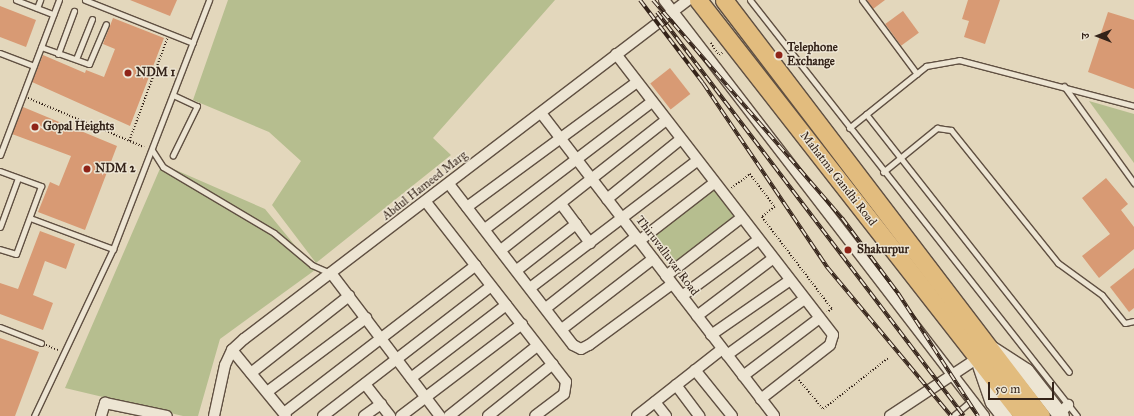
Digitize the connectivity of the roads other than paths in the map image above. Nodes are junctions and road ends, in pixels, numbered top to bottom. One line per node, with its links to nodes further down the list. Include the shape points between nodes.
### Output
1 (16, 0): 12 (lane)
2 (40, 0): 12 (lane)
3 (59, 0): 15 (lane)
4 (85, 0): 18 (lane)
5 (209, 0): 18 (lane)
6 (664, 0): 14 (street)
7 (688, 0): 14 (street, Abdul Hameed Marg)
8 (698, 0): 93 (main road, Mahatma Gandhi Road)
9 (724, 0): 93 (main road, Mahatma Gandhi Road)
10 (750, 0): 34 (lane)
11 (862, 0): 25 (lane)
12 (37, 8): 15 (lane)
13 (74, 11): 21 (lane)
14 (672, 11): 22 (street, Abdul Hameed Marg); 97 (street)
15 (53, 14): 19 (lane)
16 (92, 19): 23 (lane)
17 (106, 24): 23 (lane, via 89,64)
18 (193, 43): 28 (lane)
19 (41, 47): 21 (lane); 24 (lane)
20 (0, 54): 24 (lane)
21 (58, 54): 23 (lane)
22 (616, 54): 26 (street); 31 (street, Abdul Hameed Marg)
23 (76, 59)
24 (34, 66): 38 (lane)
25 (917, 74): 27 (lane, via 926,66 959,60); 32 (lane)
26 (637, 82): 29 (street); 35 (street)
27 (1064, 86): 30 (lane); 48 (lane)
28 (173, 95): 37 (lane); 39 (lane, via 197,106)
29 (652, 102): 33 (street); 41 (street)
30 (1134, 106)
31 (541, 112): 35 (street, Thiruvalluvar Road); 49 (street, Abdul Hameed Marg)
32 (866, 114): 34 (lane); 40 (lane)
33 (666, 120): 36 (street); 46 (street)
34 (849, 128): 44 (lane)
35 (559, 136): 41 (street, Thiruvalluvar Road); 53 (street)
36 (681, 139): 42 (street); 50 (street)
37 (152, 150): 64 (lane); 70 (lane, via 163,167 274,232 312,265)
38 (0, 155)
39 (173, 155)
40 (900, 158): 44 (lane); 83 (lane, via 937,128 951,130 1058,263 1102,295 1125,322); 98 (lane)
41 (576, 159): 46 (street, Thiruvalluvar Road); 59 (street)
42 (697, 161): 47 (street); 55 (street)
43 (0, 170): 45 (lane)
44 (883, 172): 111 (lane)
45 (18, 178): 54 (lane, via 41,186); 58 (lane)
46 (593, 180): 50 (street, Thiruvalluvar Road); 52 (street)
47 (714, 183): 56 (street); 60 (street)
48 (1134, 183)
49 (449, 184): 51 (street, Abdul Hameed Marg); 53 (street)
50 (607, 199): 55 (street, Thiruvalluvar Road)
51 (426, 202): 68 (street); 70 (street, Abdul Hameed Marg)
52 (561, 204): 57 (street); 65 (street)
53 (467, 207): 59 (street)
54 (30, 218): 63 (lane, via 16,254); 64 (lane)
55 (622, 218): 60 (street, Thiruvalluvar Road); 62 (street)
56 (741, 218): 61 (street); 71 (street)
57 (576, 224): 62 (street); 69 (street)
58 (0, 227)
59 (484, 229): 65 (street)
60 (638, 239): 66 (street, Thiruvalluvar Road); 79 (street)
61 (758, 240): 67 (street); 76 (street)
62 (590, 242): 74 (street)
63 (0, 249)
64 (113, 249): 114 (lane, via 62,351)
65 (501, 250): 69 (street)
66 (653, 259): 71 (street, Thiruvalluvar Road); 86 (street)
67 (772, 259): 72 (street); 80 (street)
68 (476, 265): 73 (street); 88 (street)
69 (517, 270): 74 (street)
70 (331, 273): 75 (street); 91 (street, Abdul Hameed Marg)
71 (669, 280): 76 (street, Thiruvalluvar Road); 86 (street, via 581,349 573,345)
72 (789, 281): 77 (street); 87 (street)
73 (491, 286): 78 (street); 94 (street)
74 (530, 288): 79 (street)
75 (349, 296): 81 (street); 99 (street)
76 (682, 296): 80 (street, Thiruvalluvar Road)
77 (803, 300): 82 (street); 92 (street)
78 (506, 305): 84 (street); 101 (street)
79 (546, 308): 86 (street)
80 (697, 316): 87 (street, Thiruvalluvar Road)
81 (366, 318): 88 (street); 105 (street)
82 (818, 319): 100 (street); 107 (street, via 833,335 833,341)
83 (1134, 321)
84 (522, 324): 90 (street); 106 (street)
85 (0, 327): 89 (lane)
86 (562, 329)
87 (711, 335): 92 (street, Thiruvalluvar Road)
88 (382, 340): 94 (street); 112 (street)
89 (41, 343)
90 (537, 346): 95 (street); 123 (street)
91 (232, 350): 99 (street); 117 (street)
92 (724, 352): 96 (street); 100 (street, Thiruvalluvar Road)
93 (983, 352): 97 (street); 102 (main road); 111 (street, via 1026,371); 133 (street, via 993,402)
94 (397, 360): 101 (street); 103 (street)
95 (553, 364): 124 (street); 125 (street, via 567,390)
96 (695, 370): 104 (street); 129 (street)
97 (953, 372): 108 (street); 113 (street)
98 (1069, 372)
99 (251, 373): 105 (street)
100 (743, 376): 107 (street, Thiruvalluvar Road)
101 (411, 378): 106 (street)
102 (1006, 383): 134 (main road); 135 (main road)
103 (365, 384): 110 (street); 118 (street)
104 (676, 385): 109 (street); 128 (street)
105 (267, 392): 112 (street)
106 (426, 398): 121 (street); 122 (street)
107 (761, 399): 130 (street, Thiruvalluvar Road)
108 (973, 400): 131 (lane); 132 (street)
109 (655, 402): 126 (street); 127 (street)
110 (380, 404): 119 (street); 120 (street)
111 (1063, 412): 136 (lane)
112 (285, 414)
113 (894, 415)
114 (34, 416)
115 (101, 416): 116 (street, via 105,402)
116 (167, 416)
117 (214, 416)
118 (323, 416)
119 (364, 416)
120 (390, 416)
121 (401, 416)
122 (440, 416)
123 (449, 416)
124 (488, 416)
125 (535, 416)
126 (637, 416)
127 (666, 416)
128 (700, 416)
129 (732, 416)
130 (774, 416)
131 (953, 416)
132 (984, 416)
133 (1004, 416)
134 (1023, 416)
135 (1041, 416)
136 (1077, 416)

